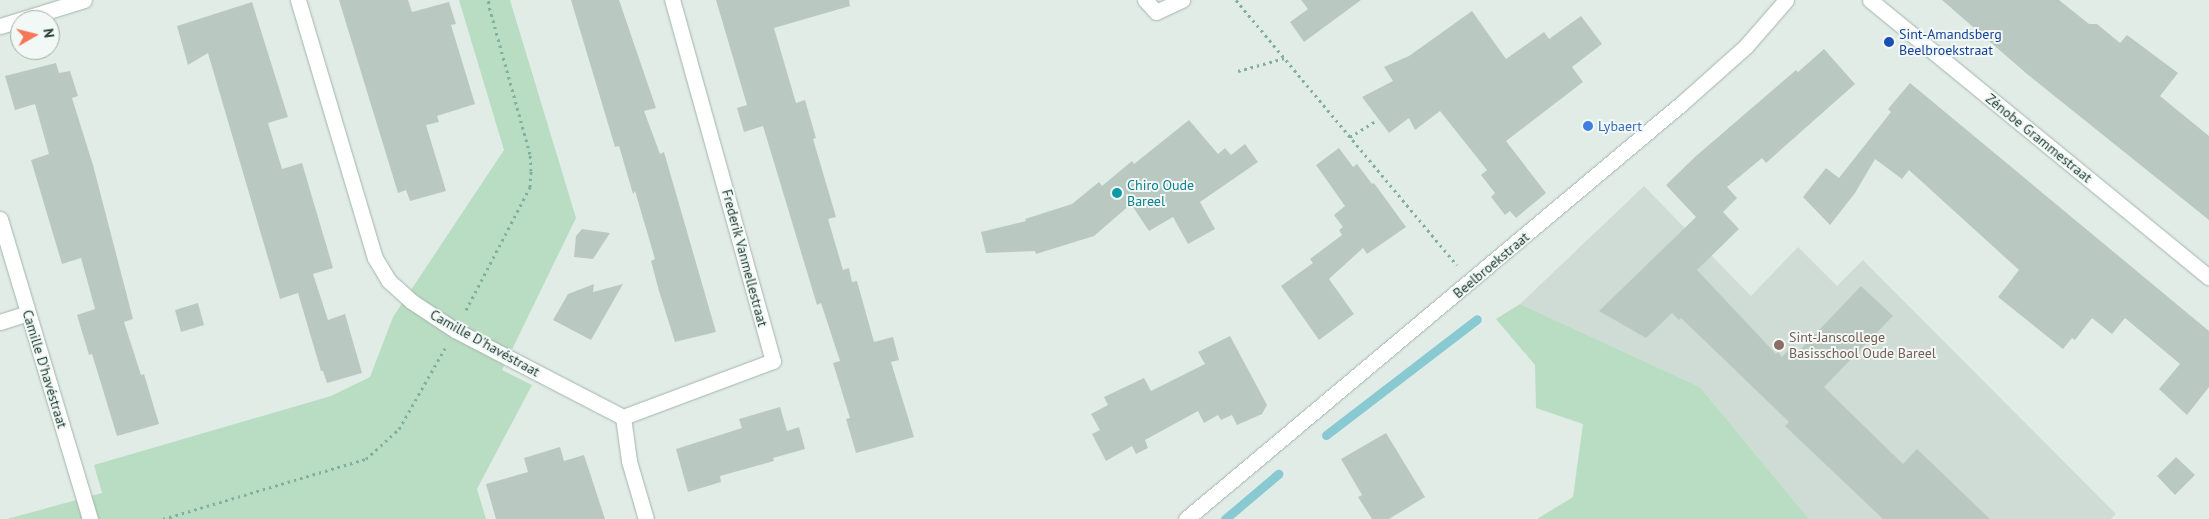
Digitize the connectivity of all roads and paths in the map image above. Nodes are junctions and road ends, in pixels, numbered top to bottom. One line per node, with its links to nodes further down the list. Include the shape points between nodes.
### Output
1 (84, 0): 9 (street)
2 (298, 0): 19 (street, Camille D'havéstraat, via 375,258 389,281 411,301 455,330)
3 (672, 0): 19 (street, Frederik Vanmellestraat, via 773,361)
4 (1145, 0): 5 (street, via 1156,12)
5 (1182, 0)
6 (1236, 0): 10 (path)
7 (1870, 0): 15 (street, Zénobe Grammestraat)
8 (1784, 1): 16 (street, Beelbroekstraat, via 1746,46 1609,166)
9 (0, 26)
10 (1285, 58): 11 (path); 13 (path)
11 (1238, 71)
12 (1378, 120): 13 (path)
13 (1350, 137): 16 (path)
14 (0, 219): 17 (street, Camille D'havéstraat)
15 (2209, 277)
16 (1470, 281): 22 (street, Beelbroekstraat)
17 (28, 314): 18 (street); 20 (street, Camille D'havéstraat)
18 (0, 322)
19 (622, 417): 21 (street, via 629,461)
20 (90, 519)
21 (646, 519)
22 (1186, 519)

